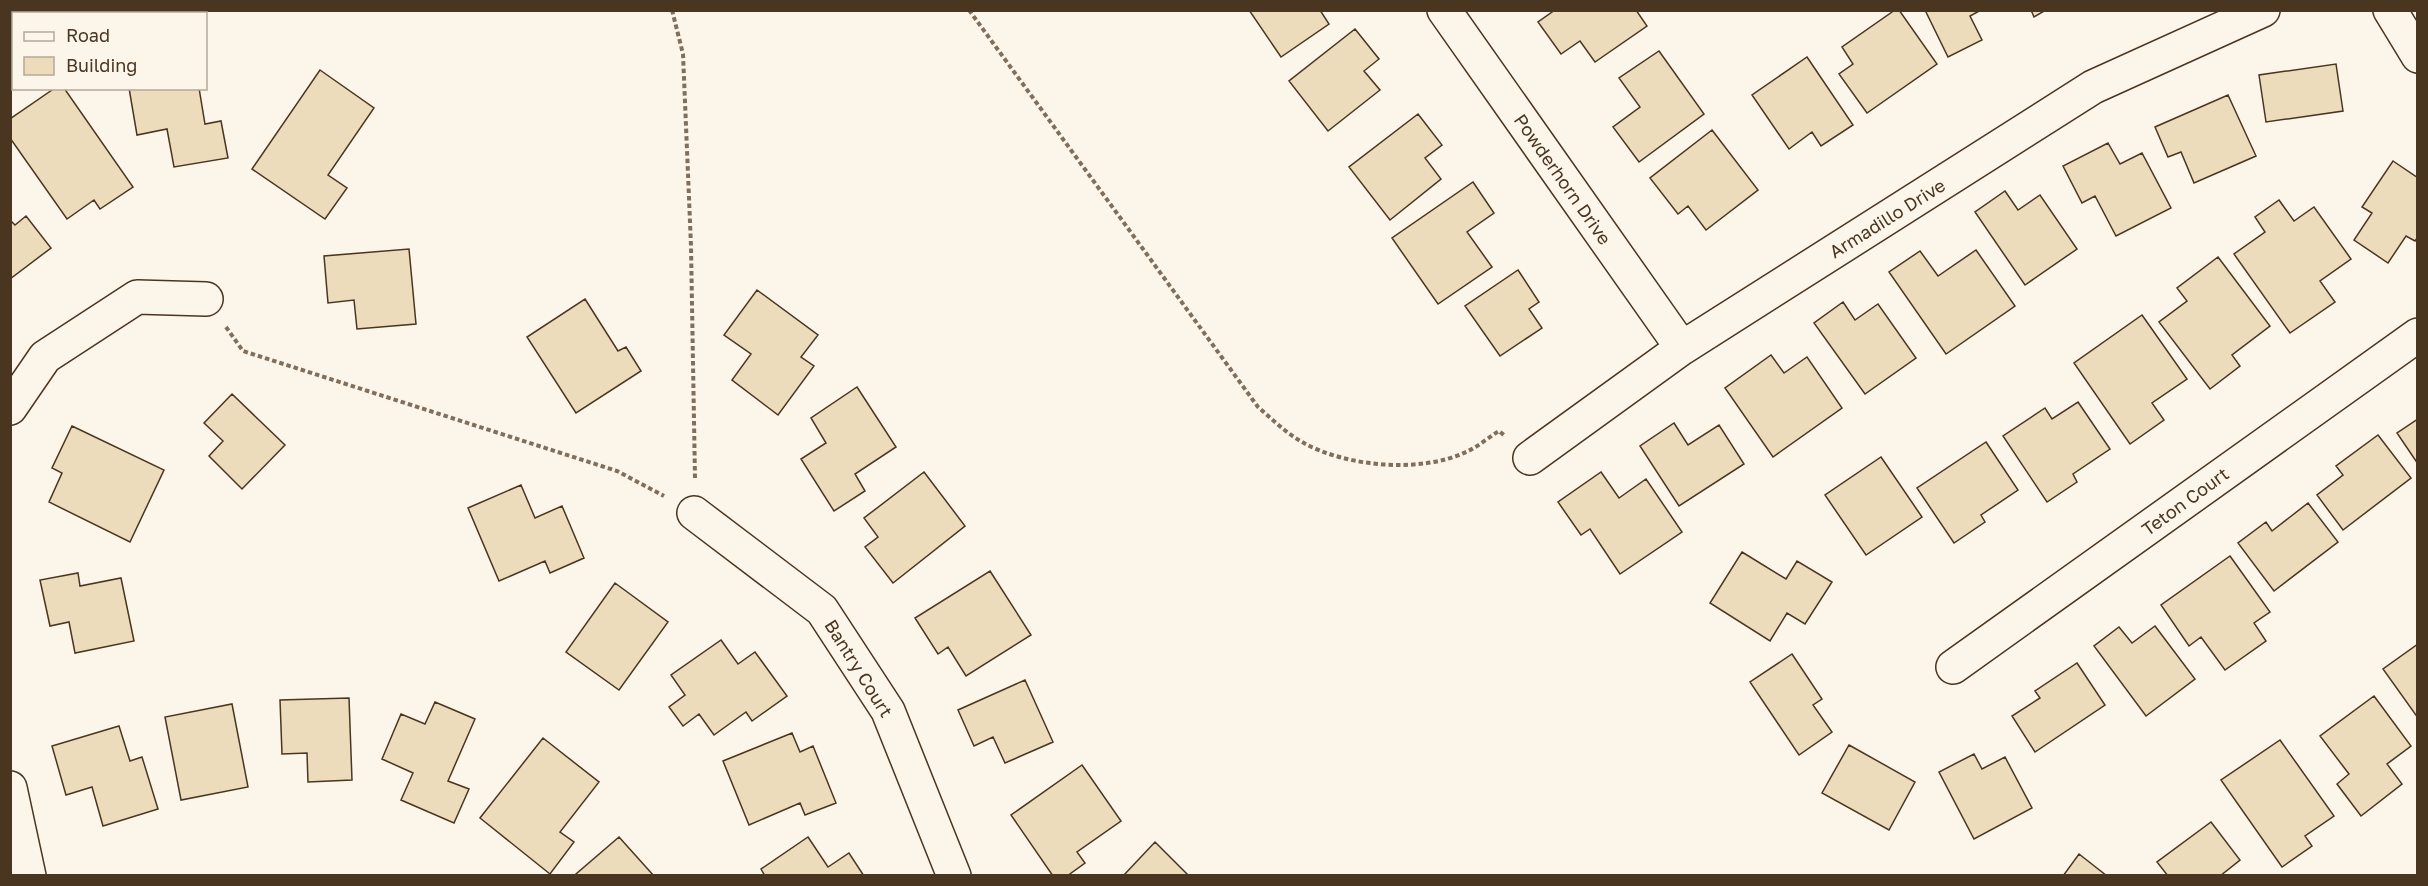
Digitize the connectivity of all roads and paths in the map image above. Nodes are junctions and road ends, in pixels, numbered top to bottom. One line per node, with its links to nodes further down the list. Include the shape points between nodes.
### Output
1 (672, 10): 12 (path, via 683,54 695,423)
2 (969, 10): 11 (path, via 1258,408 1280,426 1309,445 1349,459 1414,466 1440,462 1469,451 1499,431)
3 (1444, 10): 9 (street, Powderhorn Drive)
4 (2263, 10): 9 (street, Armadillo Drive, via 2093,87)
5 (2390, 10): 6 (street)
6 (2418, 56)
7 (206, 299): 10 (street, via 137,297 45,357); 12 (path, via 243,351 617,471)
8 (2418, 335): 13 (street, Teton Court)
9 (1682, 348): 11 (street, Armadillo Drive)
10 (10, 408)
11 (1530, 458)
12 (694, 513): 16 (street, Bantry Court, via 822,610 888,711)
13 (1953, 667)
14 (10, 788): 15 (street)
15 (29, 876)
16 (954, 876)

